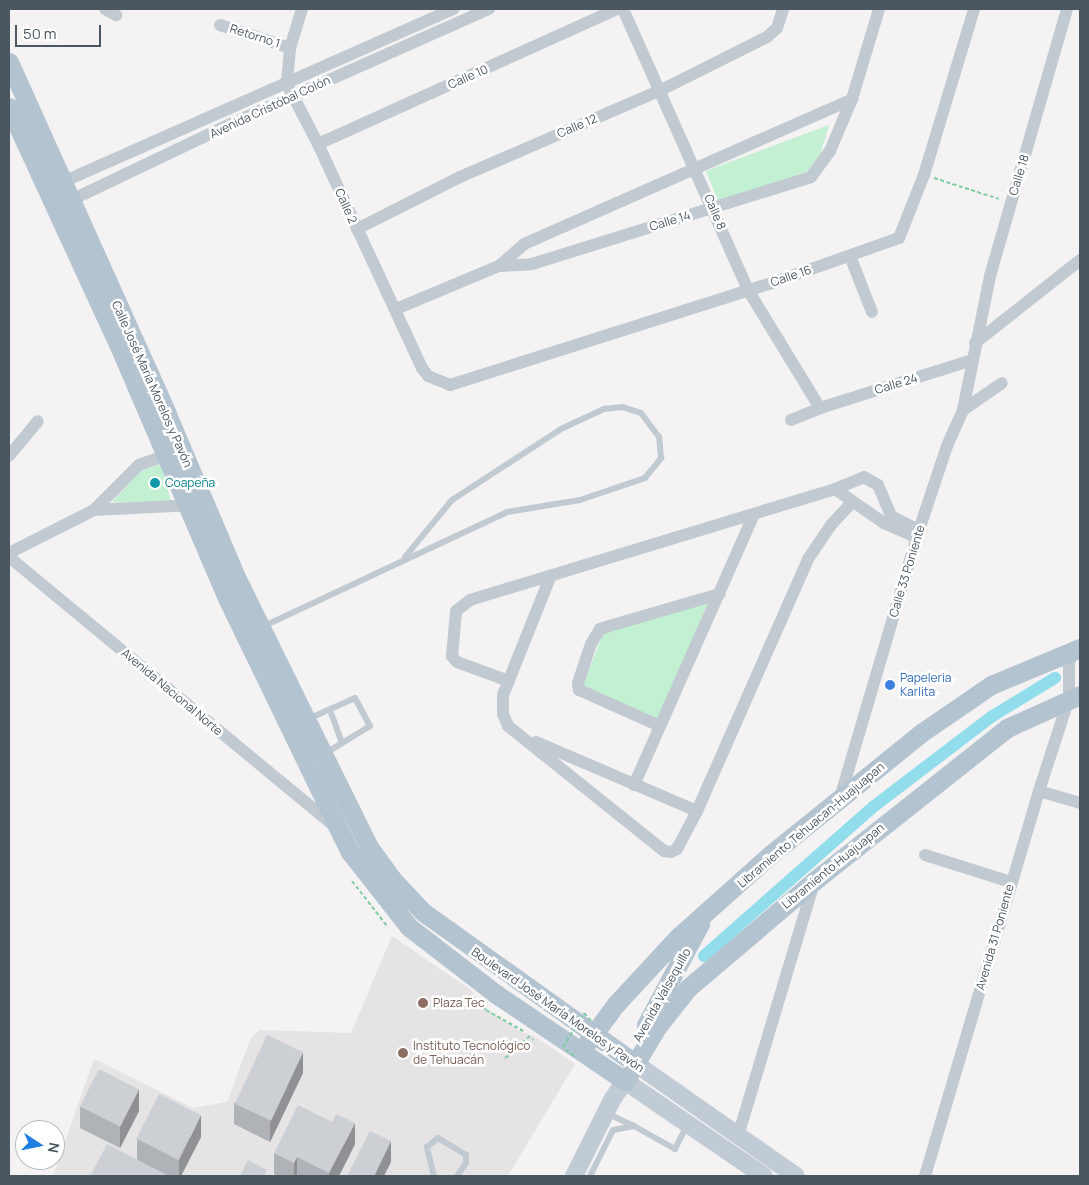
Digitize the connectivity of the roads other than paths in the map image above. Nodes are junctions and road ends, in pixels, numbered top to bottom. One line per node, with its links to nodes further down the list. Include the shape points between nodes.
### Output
1 (302, 9): 12 (street)
2 (489, 9): 11 (street, Avenida Cristóbal Colón)
3 (618, 9): 19 (street, Calle 10)
4 (623, 9): 15 (street, Calle 8)
5 (783, 9): 15 (street, Calle 12, via 777,28 767,37)
6 (879, 9): 17 (street, Calle 14)
7 (974, 9): 25 (street, Calle 16, via 924,175 900,238)
8 (1068, 9): 31 (street, Calle 18, via 1011,202)
9 (449, 11): 11 (street); 14 (street, Avenida Cristóbal Colón)
10 (220, 25): 12 (street, Retorno 1)
11 (452, 25): 16 (street, Avenida Cristóbal Colón)
12 (290, 48): 14 (street)
13 (9, 62): 21 (main road, Calle José María Morelos y Pavón)
14 (287, 84): 16 (street, Calle 2); 21 (street, Avenida Cristóbal Colón)
15 (659, 91): 20 (street, Calle 8); 24 (street, Calle 12, via 460,177)
16 (294, 95): 19 (street, Calle 2); 22 (street, Avenida Cristóbal Colón)
17 (852, 99): 20 (street, Calle 14); 23 (street, Calle 14, via 830,151 811,177)
18 (9, 107): 21 (main road, Calle José María Morelos y Pavón)
19 (318, 144): 24 (street, Calle 2)
20 (696, 169): 23 (street, Calle 8); 27 (street, Calle 14, via 524,244)
21 (53, 186): 22 (main road, Calle José María Morelos y Pavón)
22 (62, 205): 39 (main road, Calle José María Morelos y Pavón)
23 (713, 208): 27 (street, Calle 14, via 532,264); 28 (street, Calle 8)
24 (357, 229): 29 (street, Calle 2)
25 (850, 256): 28 (street, Calle 16); 30 (street)
26 (1080, 260): 31 (street)
27 (499, 266): 29 (street, Calle 14)
28 (748, 290): 34 (street, Calle 16); 35 (street, Calle 8)
29 (396, 309): 34 (street, Calle 2, via 422,368 428,376)
30 (872, 312)
31 (976, 343): 32 (street, Calle 33 Poniente)
32 (972, 360): 35 (street, Calle 24); 36 (street, Calle 33 Poniente)
33 (1002, 383): 36 (street)
34 (450, 385)
35 (820, 408): 37 (street, Calle 24)
36 (963, 410): 47 (street, Calle 33 Poniente, via 947,446)
37 (791, 420)
38 (38, 421): 40 (street)
39 (174, 452): 43 (main road, Calle José María Morelos y Pavón); 44 (street, via 139,465)
40 (9, 456)
41 (835, 489): 42 (street); 45 (street); 46 (street, via 869,478 878,485)
42 (852, 502): 46 (street); 67 (street, via 830,526 808,560)
43 (194, 504): 44 (street); 53 (main road, Calle José María Morelos y Pavón)
44 (94, 510): 48 (street)
45 (754, 514): 51 (street); 52 (street)
46 (888, 520): 47 (street)
47 (918, 534): 65 (street, Calle 33 Poniente)
48 (9, 553)
49 (9, 557): 69 (street, Avenida Nacional Norte)
50 (405, 557): 50 (lane, via 507,512 580,500 645,478 661,458 659,437 641,413 623,407 604,409 562,429 452,500); 53 (lane)
51 (551, 575): 55 (street); 55 (street, via 470,600 456,611 452,656 456,662)
52 (719, 594): 59 (street); 59 (street, via 600,629 591,644 578,683 579,690)
53 (252, 630): 58 (main road, Calle José María Morelos y Pavón); 69 (main road, Calle José María Morelos y Pavón)
54 (1076, 650): 56 (street); 65 (main road, Libramiento Tehuacan-Huajuapan, via 991,685 969,698)
55 (509, 681): 60 (street, via 503,695 503,714 508,726)
56 (1073, 693): 64 (street, Avenida 31 Poniente); 71 (main road, Libramiento Huajuapan, via 1007,728)
57 (330, 710): 58 (lane); 61 (lane); 61 (lane, via 355,698 370,726)
58 (308, 719): 62 (main road, Calle José María Morelos y Pavón)
59 (660, 726): 63 (street)
60 (521, 736): 63 (street); 67 (street, via 664,851 677,849)
61 (342, 743): 62 (lane)
62 (325, 754): 68 (main road, Calle José María Morelos y Pavón)
63 (634, 785): 67 (street)
64 (1039, 790): 66 (street); 72 (street, Avenida 31 Poniente)
65 (840, 799): 73 (main road, Libramiento Tehuacan-Huajuapan, via 770,855)
66 (1080, 803)
67 (697, 811)
68 (350, 813): 76 (main road, Boulevard José María Morelos y Pavón, via 392,879 423,912)
69 (336, 828): 77 (main road, Boulevard José María Morelos y Pavón, via 364,872 409,927)
70 (925, 855): 72 (street)
71 (814, 881): 75 (main road, Libramiento Huajuapan); 83 (street)
72 (1012, 882): 90 (street, Avenida 31 Poniente)
73 (706, 914): 74 (main road, Avenida Valsequillo); 76 (main road, Libramiento Tehuacan-Huajuapan, via 658,956)
74 (673, 975): 75 (main road); 78 (main road, Avenida Valsequillo)
75 (688, 988): 78 (main road, Libramiento Huajuapan)
76 (593, 1028): 77 (main road, Libramiento Tehuacan-Huajuapan); 78 (main road, Boulevard José María Morelos y Pavón)
77 (578, 1054): 79 (main road, Boulevard José María Morelos y Pavón)
78 (632, 1061): 79 (main road, Avenida Valsequillo); 83 (main road, Boulevard José María Morelos y Pavón)
79 (621, 1078): 80 (main road, via 612,1088); 81 (main road, Boulevard José María Morelos y Pavón)
80 (609, 1107): 82 (lane); 86 (main road)
81 (687, 1123): 82 (lane, via 675,1149); 88 (main road, Boulevard José María Morelos y Pavón)
82 (634, 1126): 87 (lane, via 613,1130)
83 (738, 1136): 89 (main road, Boulevard José María Morelos y Pavón)
84 (434, 1176): 85 (lane, via 427,1147 438,1138 466,1155 466,1163)
85 (457, 1176)
86 (574, 1176)
87 (590, 1176)
88 (764, 1176)
89 (796, 1176)
90 (924, 1176)

